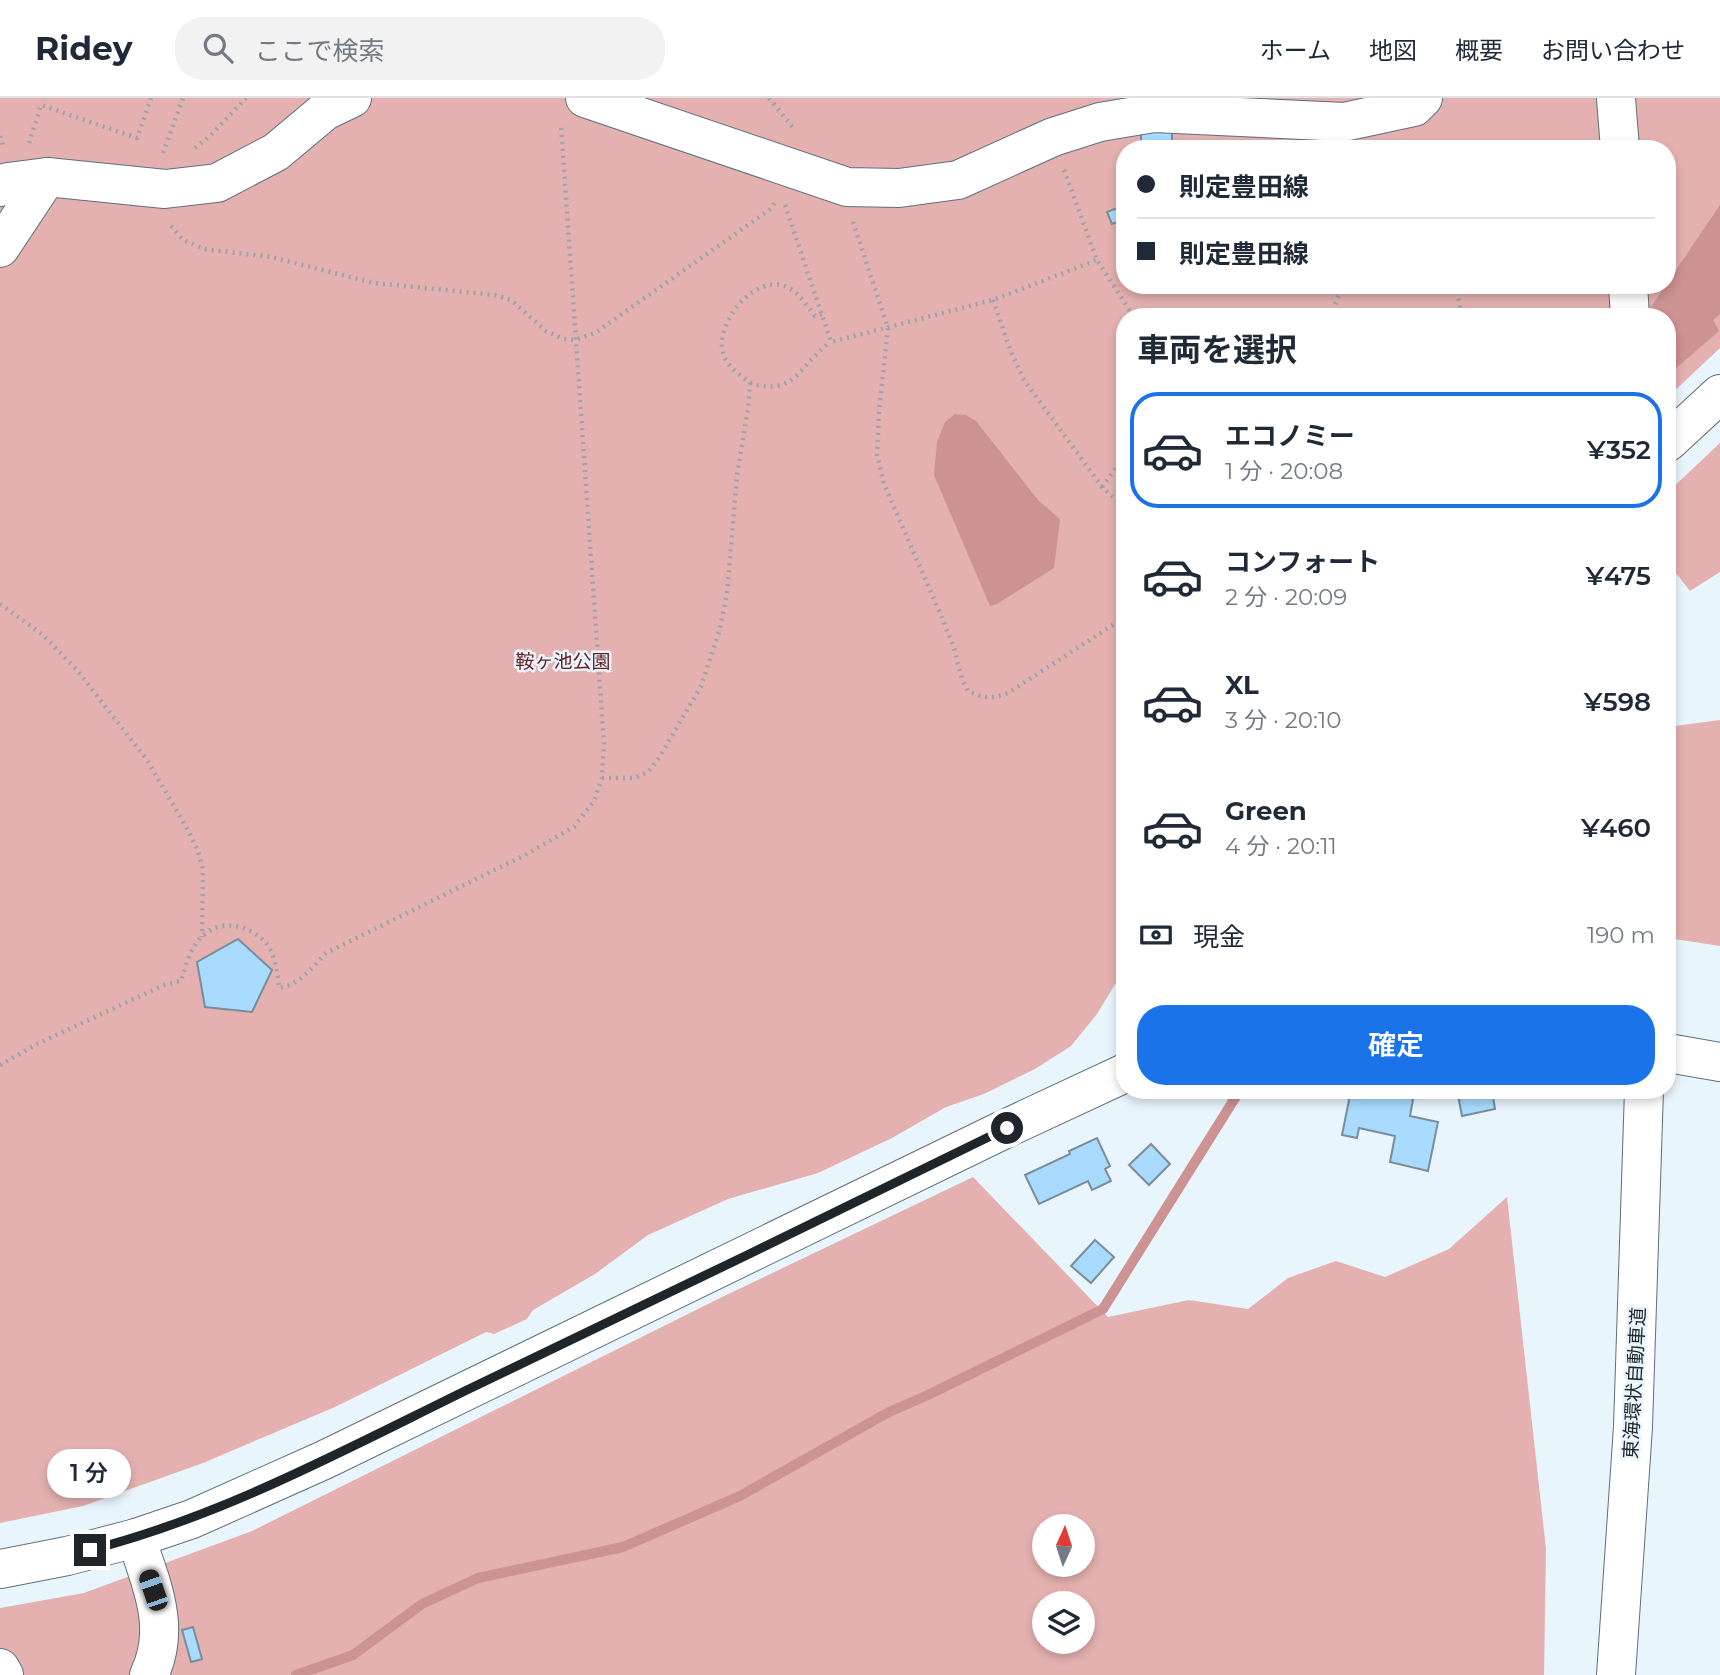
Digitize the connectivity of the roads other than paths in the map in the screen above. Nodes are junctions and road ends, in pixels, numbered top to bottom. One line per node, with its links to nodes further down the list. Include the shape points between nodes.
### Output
1 (352, 98): 6 (main road, via 325,111 276,152 217,183 164,188)
2 (1423, 98): 4 (main road, via 1414,107 1344,122 1154,113 1100,122 1053,137 958,180 899,188 847,187 775,175)
3 (1616, 98): 5 (main road)
4 (572, 105)
5 (1619, 140)
6 (21, 181): 7 (main road)
7 (0, 248)
8 (1720, 394): 9 (main road)
9 (1676, 435)
10 (1676, 1054): 11 (main road)
11 (1720, 1062)
12 (1116, 1077): 14 (main road, via 324,1460 191,1519)
13 (1644, 1099): 19 (main road, 東海環状自動車道, via 1633,1427)
14 (136, 1538): 15 (main road); 18 (main road, via 161,1634)
15 (0, 1569)
16 (0, 1668): 17 (main road)
17 (4, 1675)
18 (149, 1675)
19 (1616, 1675)

